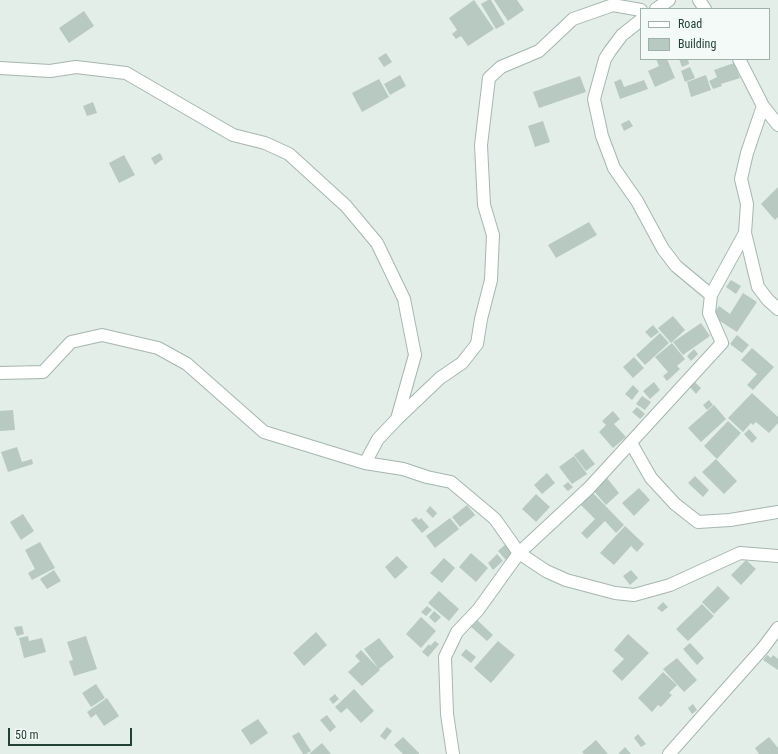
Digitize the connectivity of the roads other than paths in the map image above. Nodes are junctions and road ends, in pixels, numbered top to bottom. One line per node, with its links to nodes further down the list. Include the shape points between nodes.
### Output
1 (669, 0): 3 (street)
2 (611, 2): 4 (street); 14 (street, via 573,19 539,51 501,67 489,78 481,145 484,205 493,235 492,272 477,344 462,363 440,378)
3 (657, 8)
4 (640, 10)
5 (640, 21): 11 (street, via 622,35 605,59 594,99 602,136 614,168 637,201 663,249 676,266)
6 (740, 60): 8 (street)
7 (0, 68): 14 (street, via 50,71 76,67 126,73 233,135 266,143 289,154 346,206 377,243 404,299 415,355)
8 (763, 106): 9 (street); 10 (street, via 741,179 747,204)
9 (778, 125)
10 (745, 233): 11 (street); 12 (street, via 758,287)
11 (712, 295): 15 (street, via 709,313 722,343)
12 (778, 309)
13 (0, 373): 16 (street, via 43,372 71,342 102,335 158,348 187,364 264,432)
14 (397, 419): 16 (street, via 378,439)
15 (631, 444): 17 (street, via 651,478 675,504 698,522); 18 (street, via 589,488)
16 (365, 463): 18 (street, via 403,469 451,482 495,519)
17 (778, 512)
18 (519, 552): 19 (street, via 546,571 566,580 634,595 670,585 740,553); 21 (street, via 478,610 457,632 445,657 447,714)
19 (778, 556)
20 (778, 628): 22 (street)
21 (453, 754)
22 (669, 754)

